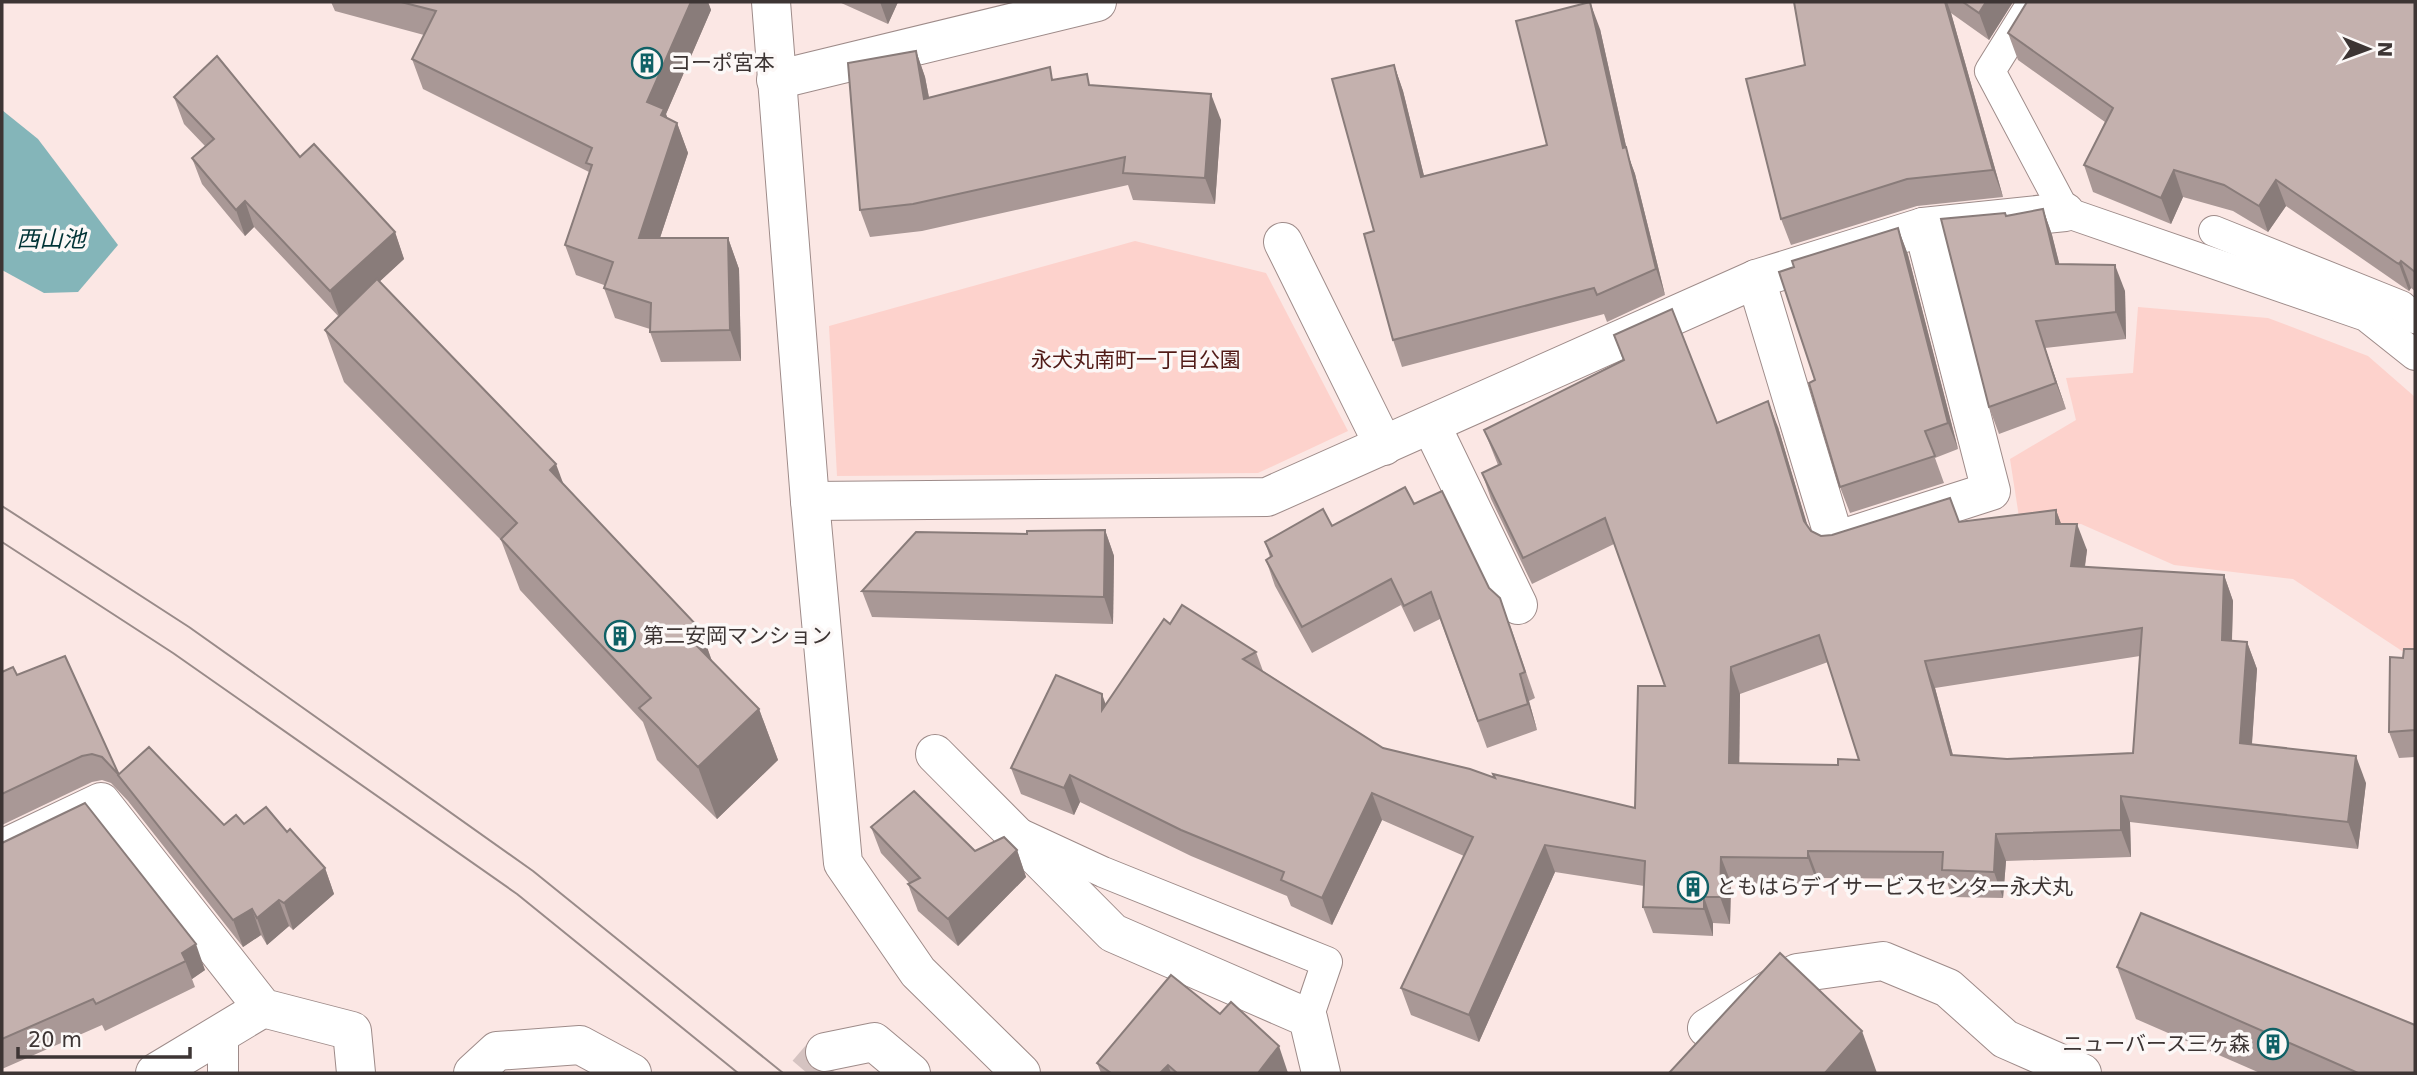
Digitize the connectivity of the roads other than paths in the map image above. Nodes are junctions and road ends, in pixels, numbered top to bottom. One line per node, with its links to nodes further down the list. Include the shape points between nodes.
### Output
1 (771, 2): 4 (street)
2 (1097, 2): 4 (street)
3 (2033, 2): 5 (lane, via 1990,71)
4 (776, 80): 14 (street)
5 (2065, 212): 6 (street); 11 (lane, via 2366,316)
6 (1923, 227): 9 (street); 9 (street, via 1991,491 1835,541)
7 (2214, 231): 10 (lane, via 2401,306)
8 (1283, 242): 13 (street)
9 (1756, 279): 12 (street)
10 (2415, 318)
11 (2415, 355)
12 (1431, 425): 13 (street); 15 (street)
13 (1384, 446): 14 (street, via 1267,497)
14 (810, 501): 30 (street, via 844,863 918,972)
15 (1518, 606)
16 (936, 754): 17 (street)
17 (1012, 830): 20 (street, via 1113,933); 20 (lane, via 1326,962)
18 (2, 849): 19 (street, via 101,802)
19 (263, 1008): 22 (street); 26 (street, via 352,1031)
20 (1308, 1017): 31 (street)
21 (1707, 1028): 32 (street, via 1797,973 1883,961 1948,988 2005,1039)
22 (223, 1030): 24 (street); 25 (lane)
23 (825, 1052): 29 (street, via 874,1042)
24 (155, 1073)
25 (223, 1073)
26 (356, 1073)
27 (473, 1073): 28 (street, via 497,1051 580,1045)
28 (632, 1073)
29 (911, 1073)
30 (1021, 1073)
31 (1321, 1073)
32 (2082, 1073)

